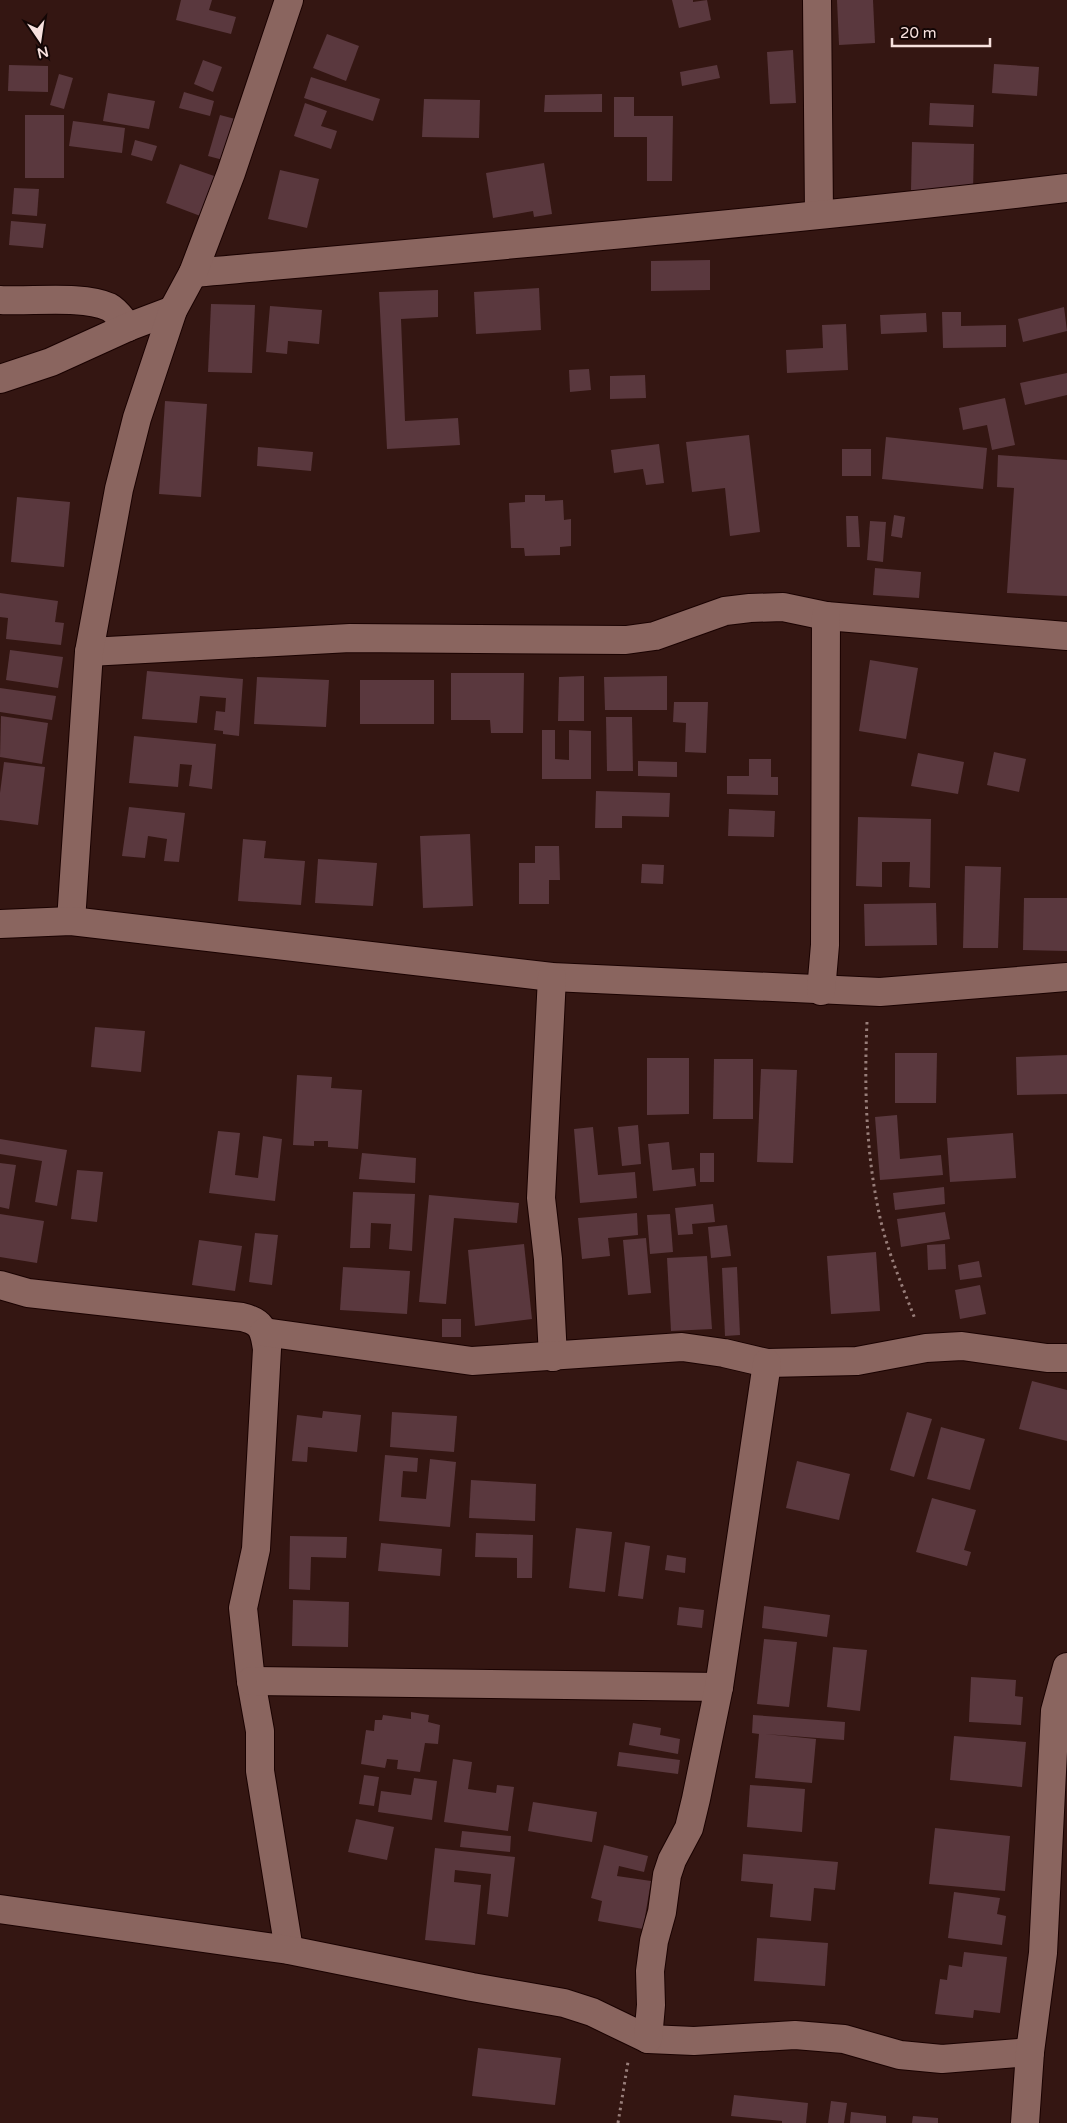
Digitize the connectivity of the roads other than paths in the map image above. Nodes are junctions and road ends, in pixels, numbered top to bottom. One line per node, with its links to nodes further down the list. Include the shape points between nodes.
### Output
1 (289, 0): 5 (street)
2 (817, 0): 4 (street)
3 (1067, 188): 4 (street)
4 (819, 214): 5 (street, via 631,234)
5 (193, 272): 7 (street)
6 (0, 300): 8 (street, via 66,300 98,304 110,308)
7 (173, 310): 8 (street); 12 (street, via 137,418 119,488)
8 (128, 327): 9 (street, via 51,362)
9 (0, 379)
10 (826, 616): 11 (street); 12 (street, via 783,607 750,608 725,611 654,636 626,640 350,638); 17 (street, via 825,945)
11 (1067, 636)
12 (89, 652): 13 (street)
13 (71, 921): 14 (street); 16 (street)
14 (0, 924)
15 (1067, 977): 17 (street, via 923,989)
16 (552, 978): 17 (street); 20 (street, via 541,1198)
17 (821, 990)
18 (0, 1285): 19 (street, via 28,1293 242,1316 254,1320)
19 (264, 1332): 20 (street, via 472,1361); 24 (street, via 267,1349 256,1549 243,1608)
20 (553, 1357): 22 (street, via 682,1348)
21 (1067, 1358): 22 (street, via 962,1346 926,1348 858,1361)
22 (766, 1363): 25 (street)
23 (1067, 1667): 29 (street, via 1055,1711 1043,1953)
24 (251, 1681): 25 (street); 27 (street, via 260,1731 260,1771)
25 (719, 1687): 28 (street, via 689,1828 667,1875 650,1971 651,2005)
26 (0, 1909): 27 (street)
27 (289, 1950): 28 (street, via 472,1988 564,2003 592,2012)
28 (640, 2036): 29 (street, via 694,2041 794,2035 844,2039 900,2055 942,2059)
29 (1030, 2052): 30 (street)
30 (1024, 2123)

